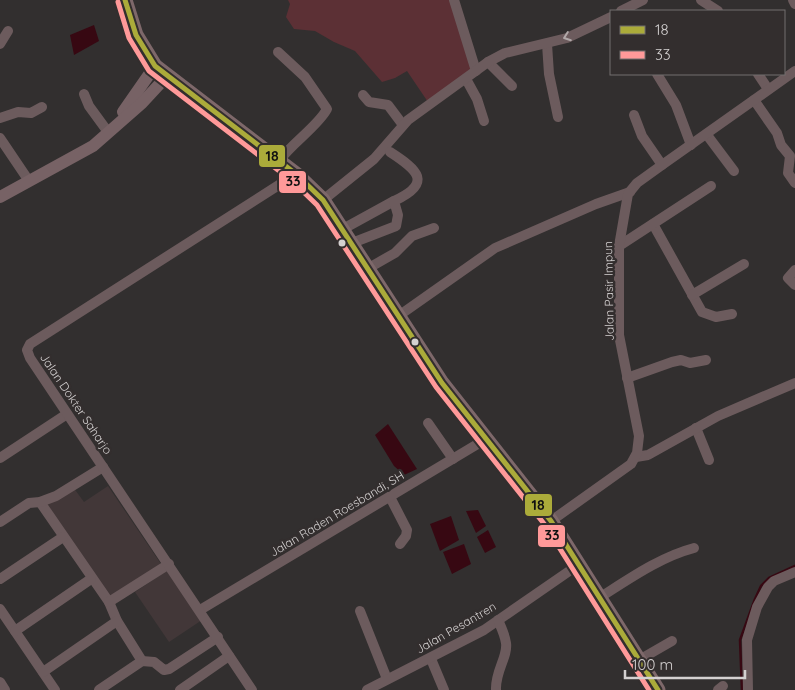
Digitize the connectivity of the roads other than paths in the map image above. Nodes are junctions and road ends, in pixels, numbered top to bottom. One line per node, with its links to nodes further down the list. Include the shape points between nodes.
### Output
1 (125, 0): 15 (highway, via 136,35)
2 (454, 0): 16 (street)
3 (643, 0): 7 (street)
4 (701, 0): 8 (street)
5 (793, 0): 6 (street)
6 (795, 4)
7 (623, 10)
8 (716, 10)
9 (610, 17): 12 (street, one-way to 12)
10 (8, 31): 11 (street)
11 (0, 44)
12 (547, 44): 14 (street, via 506,53); 30 (street)
13 (278, 52): 38 (street, via 305,78 327,110)
14 (488, 62): 16 (street); 22 (street)
15 (155, 66): 20 (highway); 33 (main road)
16 (476, 71): 21 (street)
17 (795, 71): 23 (street)
18 (658, 75): 36 (street, via 676,105)
19 (759, 75): 23 (street)
20 (167, 76): 33 (main road, via 142,103); 38 (highway)
21 (466, 79): 31 (street); 32 (street)
22 (512, 86)
23 (768, 89): 26 (street)
24 (84, 94): 33 (street, via 96,117)
25 (363, 95): 32 (street, via 369,102 388,105)
26 (754, 100): 34 (street); 43 (street, via 790,156 788,173)
27 (42, 107): 29 (street, via 31,113 18,112)
28 (634, 116): 39 (street, via 642,136)
29 (0, 118)
30 (558, 118)
31 (484, 121)
32 (403, 125): 47 (street, via 374,159)
33 (111, 128): 42 (main road, via 93,146)
34 (707, 135): 36 (street); 40 (street)
35 (0, 138): 42 (street)
36 (691, 146): 39 (street)
37 (390, 152): 48 (street, via 413,167 418,178 415,188)
38 (279, 161): 41 (highway)
39 (662, 165): 45 (street)
40 (734, 171)
41 (296, 174): 47 (highway); 64 (street, Jalan Dokter Saharjo, via 30,344 27,350 30,358)
42 (29, 182): 46 (main road)
43 (795, 183)
44 (711, 186): 49 (street)
45 (630, 192): 53 (street, Jalan Pasir Impun); 60 (street, via 495,248)
46 (0, 197)
47 (323, 200): 51 (highway)
48 (394, 202): 51 (street); 52 (street, via 396,226)
49 (653, 224): 53 (street); 58 (street)
50 (434, 228): 55 (street, via 412,236 395,253)
51 (343, 229): 52 (highway)
52 (352, 243): 55 (highway)
53 (619, 246): 62 (street, Jalan Pasir Impun, via 620,335)
54 (744, 264): 58 (street)
55 (367, 269): 60 (highway)
56 (795, 270): 57 (street, via 788,278)
57 (795, 285)
58 (692, 295): 59 (street, via 702,312 709,316)
59 (732, 314)
60 (397, 316): 67 (highway, via 442,383)
61 (706, 360): 62 (street, via 672,362)
62 (628, 378): 68 (street, Jalan Pasir Impun, via 639,436)
63 (795, 383): 66 (street)
64 (67, 414): 69 (street); 72 (street, Jalan Dokter Saharjo)
65 (428, 423): 70 (street)
66 (696, 428): 68 (street, via 656,451); 71 (street)
67 (486, 439): 70 (street, Jalan Raden Roesbandi, SH); 75 (highway)
68 (636, 457): 75 (street, via 631,464)
69 (0, 458)
70 (453, 459): 73 (street, Jalan Raden Roesbandi, SH)
71 (709, 460)
72 (103, 467): 74 (street, via 56,496); 80 (street, Jalan Dokter Saharjo)
73 (390, 497): 78 (street, via 407,530); 88 (street, Jalan Raden Roesbandi, SH)
74 (40, 502): 76 (street, via 29,502); 77 (street)
75 (551, 521): 81 (highway)
76 (0, 522)
77 (63, 537): 83 (street); 84 (street)
78 (400, 544)
79 (694, 548): 85 (street, via 646,569)
80 (169, 564): 86 (street); 88 (street, Jalan Dokter Saharjo)
81 (578, 564): 85 (highway); 90 (street, Jalan Pesantren)
82 (795, 572): 111 (street, via 774,580 757,607 747,640)
83 (0, 578)
84 (91, 579): 86 (street); 92 (street)
85 (599, 598): 97 (highway)
86 (109, 602): 91 (street)
87 (0, 609): 92 (street)
88 (200, 610): 93 (street, Jalan Dokter Saharjo)
89 (360, 612): 100 (street)
90 (498, 620): 96 (street, Jalan Pesantren); 109 (street, via 506,651 496,678)
91 (117, 621): 98 (street); 99 (street)
92 (15, 631): 99 (street)
93 (218, 637): 95 (street, Jalan Dokter Saharjo); 98 (street, via 164,670 154,662)
94 (672, 640): 97 (street)
95 (229, 656): 105 (street); 106 (street, Jalan Dokter Saharjo)
96 (430, 659): 100 (street, Jalan Pesantren); 108 (street)
97 (639, 660): 110 (highway)
98 (142, 661): 104 (street)
99 (43, 672): 103 (street)
100 (387, 679): 107 (street, Jalan Pesantren)
101 (0, 682): 102 (street)
102 (5, 690)
103 (55, 690)
104 (98, 690)
105 (180, 690)
106 (252, 690)
107 (367, 690)
108 (444, 690)
109 (496, 690)
110 (658, 690)
111 (748, 690)

